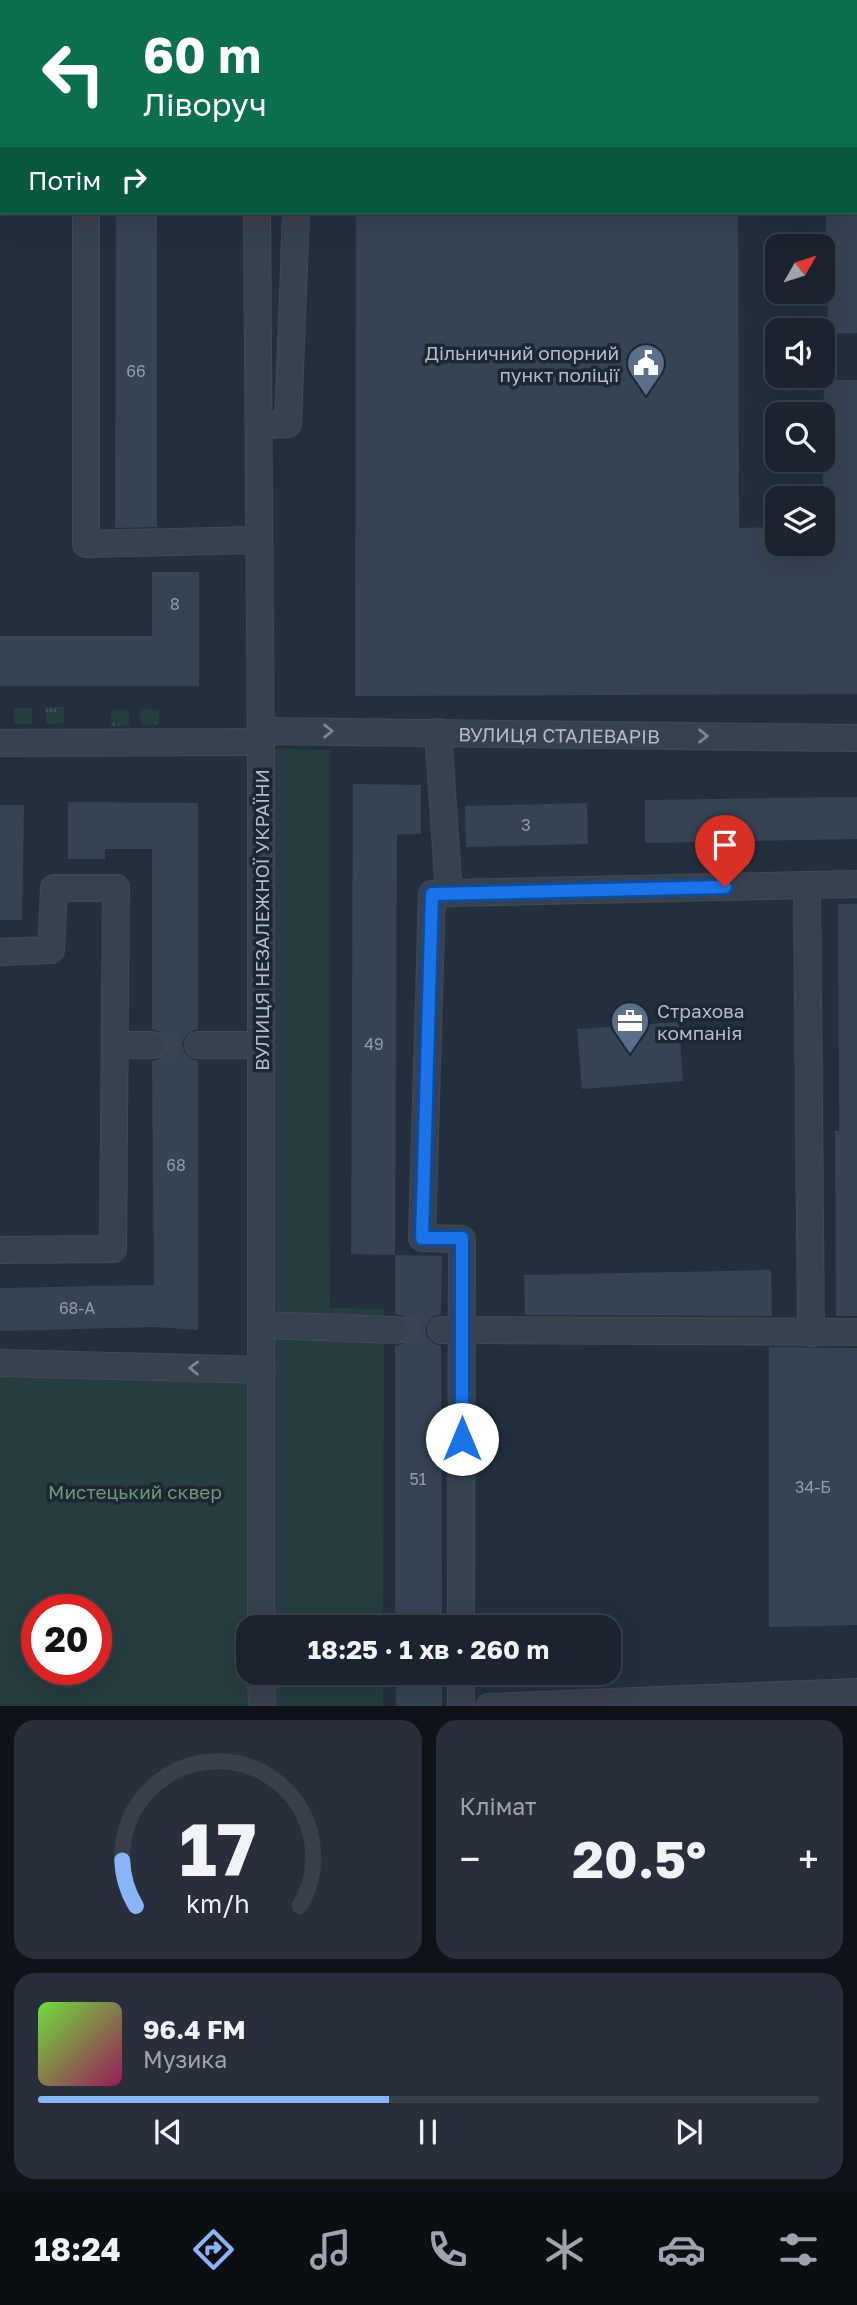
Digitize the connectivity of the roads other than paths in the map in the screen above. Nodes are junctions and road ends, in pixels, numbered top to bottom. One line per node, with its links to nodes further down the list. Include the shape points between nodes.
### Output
1 (86, 214): 5 (street, via 86,544)
2 (257, 214): 4 (street, ВУЛИЦЯ НЕЗАЛЕЖНОЇ УКРАЇНИ)
3 (296, 214): 4 (street, via 288,424)
4 (259, 425): 5 (street, ВУЛИЦЯ НЕЗАЛЕЖНОЇ УКРАЇНИ)
5 (259, 540): 7 (street, ВУЛИЦЯ НЕЗАЛЕЖНОЇ УКРАЇНИ)
6 (438, 732): 7 (street, ВУЛИЦЯ СТАЛЕВАРІВ, one-way to 6); 8 (street, ВУЛИЦЯ СТАЛЕВАРІВ, one-way to 8); 12 (street)
7 (260, 736): 9 (street, ВУЛИЦЯ СТАЛЕВАРІВ); 17 (street, ВУЛИЦЯ НЕЗАЛЕЖНОЇ УКРАЇНИ)
8 (857, 738)
9 (0, 743)
10 (857, 884): 11 (street)
11 (807, 885): 12 (street); 23 (street)
12 (449, 893): 21 (street, via 432,894 422,1238 462,1238)
13 (0, 952): 14 (street, via 51,950 54,888 116,888)
14 (115, 1045): 15 (street); 18 (street, via 113,1249)
15 (152, 1045)
16 (198, 1045): 17 (street)
17 (261, 1045): 19 (street, ВУЛИЦЯ НЕЗАЛЕЖНОЇ УКРАЇНИ)
18 (0, 1250)
19 (262, 1325): 20 (street); 25 (street, ВУЛИЦЯ НЕЗАЛЕЖНОЇ УКРАЇНИ)
20 (395, 1330)
21 (452, 1330): 23 (street); 27 (street)
22 (857, 1332): 23 (street)
23 (811, 1333)
24 (0, 1363): 25 (street, one-way to 24)
25 (262, 1370): 26 (street, ВУЛИЦЯ НЕЗАЛЕЖНОЇ УКРАЇНИ)
26 (261, 1615)
27 (461, 1615)
28 (261, 1685): 31 (street)
29 (461, 1685): 32 (street)
30 (857, 1692): 33 (street)
31 (262, 1706)
32 (461, 1706)
33 (489, 1706)

